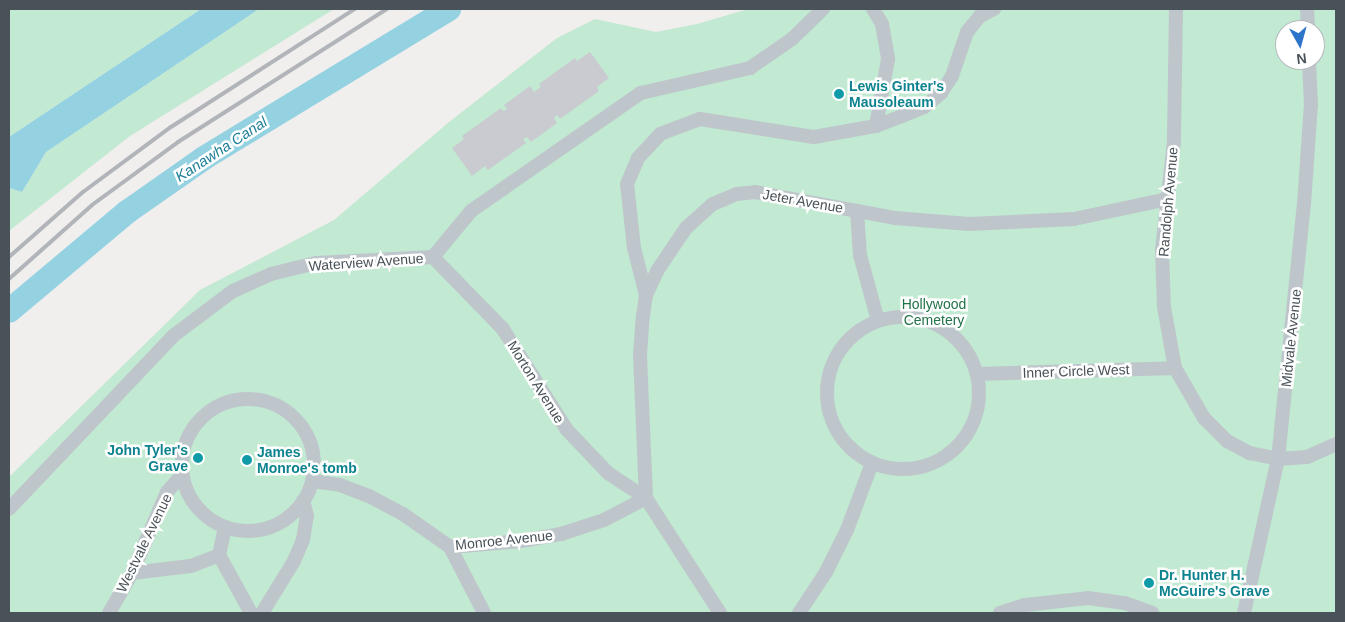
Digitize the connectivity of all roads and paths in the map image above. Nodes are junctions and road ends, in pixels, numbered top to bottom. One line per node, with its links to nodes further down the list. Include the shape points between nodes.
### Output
1 (823, 9): 9 (lane, Waterview Avenue, via 792,39 750,68 641,93 471,211)
2 (873, 9): 6 (lane, via 882,24 888,59)
3 (994, 9): 6 (lane, via 980,16 967,32 952,76 941,93 924,107)
4 (1176, 9): 7 (lane, Randolph Avenue, via 1174,141)
5 (1309, 70): 15 (lane, Midvale Avenue, via 1311,105 1304,204)
6 (876, 126): 10 (lane, via 806,137 700,119 660,134 638,158 627,184 634,248)
7 (1167, 199): 8 (lane, Jeter Avenue, via 1074,219 1002,225 914,221); 12 (lane, Randolph Avenue, via 1162,250 1164,307)
8 (857, 211): 10 (lane, Jeter Avenue, via 771,193 729,196 713,204 686,228 656,271); 11 (lane, via 860,255)
9 (433, 258): 19 (lane, Morton Avenue, via 503,329 551,409 573,438 608,474); 21 (lane, Waterview Avenue, via 316,263 271,274 233,291 173,336)
10 (646, 295): 19 (lane, Jeter Avenue, via 640,355)
11 (878, 321): 13 (lane, via 912,317 939,326 962,344); 16 (lane, via 859,331 844,346 832,365 827,386 828,408 836,428 848,446)
12 (1175, 368): 13 (lane, Inner Circle West); 15 (lane, Randolph Avenue, via 1204,418 1227,441 1250,452)
13 (977, 374): 16 (lane, via 980,396 976,418 965,438 950,454 914,468 897,469)
14 (1336, 444): 15 (lane, Randolph Avenue, via 1314,455)
15 (1278, 459): 34 (lane, Midvale Avenue)
16 (872, 463): 31 (lane, via 847,530 826,572)
17 (182, 475): 18 (lane, via 184,445 199,420 224,403 254,399 283,409 306,433 312,448); 22 (lane, via 196,507); 25 (lane, Westvale Avenue, via 167,492)
18 (312, 481): 20 (lane); 23 (lane, Monroe Avenue, via 340,485 369,496 403,514)
19 (646, 498): 23 (lane, Monroe Avenue, via 604,520 562,534); 30 (lane)
20 (303, 500): 22 (lane, via 274,525 250,530); 28 (lane, via 307,516 301,545)
21 (9, 509)
22 (225, 527): 24 (lane)
23 (450, 547): 29 (lane)
24 (219, 555): 25 (lane, via 191,566); 27 (lane)
25 (132, 573): 26 (lane, Westvale Avenue)
26 (109, 613)
27 (251, 613)
28 (262, 613)
29 (484, 613)
30 (720, 613)
31 (799, 613)
32 (1000, 613): 33 (lane, via 1026,605 1088,598 1125,603)
33 (1152, 613)
34 (1244, 613)

